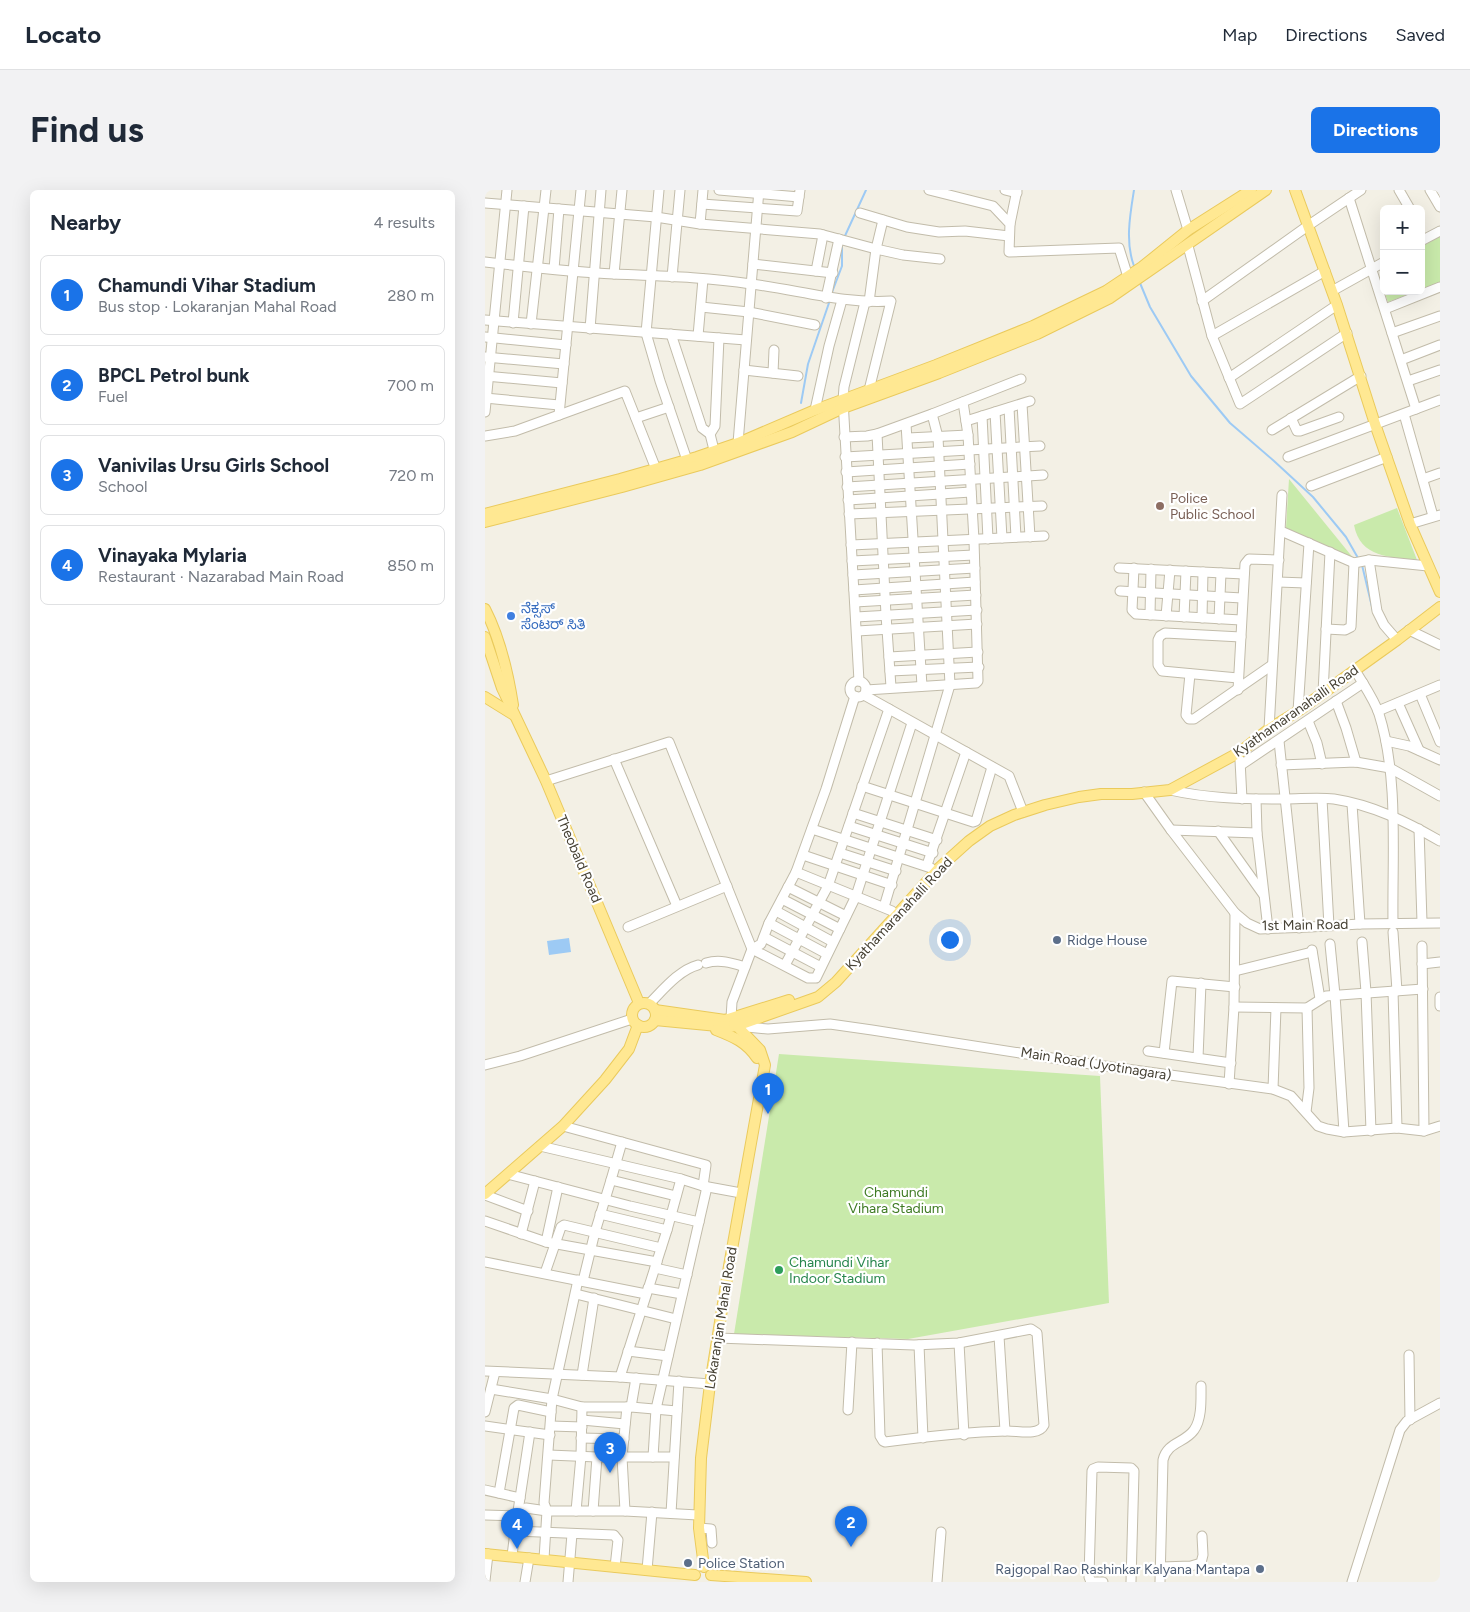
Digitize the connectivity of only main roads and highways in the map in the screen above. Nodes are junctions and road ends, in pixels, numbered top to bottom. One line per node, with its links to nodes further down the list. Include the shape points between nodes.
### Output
1 (1251, 190): 4 (main road, via 1188,230)
2 (1266, 190): 4 (main road, via 1188,246)
3 (1295, 190): 9 (main road, via 1333,291 1409,524)
4 (1144, 270): 5 (main road)
5 (1130, 280): 6 (main road, via 1033,326 869,390); 6 (main road, via 1111,298 1037,334 914,382)
6 (843, 404): 7 (main road, via 815,410 738,443 687,460); 8 (main road, via 792,432 689,468)
7 (485, 514)
8 (485, 522)
9 (1440, 592)
10 (1440, 607): 15 (main road, Kyathamaranahalli Road, via 1240,752 1171,790 1143,792 1099,788 1043,799)
11 (485, 609): 14 (main road, Theobald Road, via 506,670)
12 (485, 637): 14 (main road, Theobald Road)
13 (485, 697): 14 (main road)
14 (515, 716): 16 (main road, Theobald Road)
15 (1022, 809): 17 (main road, Kyathamaranahalli Road, via 988,821 929,867 888,909 834,976 816,991); 17 (main road, Kyathamaranahalli Road, via 990,826 939,868 825,992 811,1000)
16 (649, 1009): 17 (main road); 18 (main road, via 652,1023); 18 (main road, via 632,1010); 19 (main road, Kyathamaranahalli Road)
17 (734, 1022): 19 (main road, Kyathamaranahalli Road, via 728,1027); 20 (main road, Lokaranjan Mahal Road, via 760,1050)
18 (638, 1024): 21 (main road, via 636,1043 605,1080 563,1126)
19 (702, 1025): 20 (main road, via 743,1042)
20 (764, 1070): 23 (main road, Lokaranjan Mahal Road, via 741,1192 701,1458 698,1515)
21 (485, 1194)
22 (487, 1554): 24 (main road)
23 (704, 1567): 24 (main road, via 698,1570); 25 (main road, via 709,1570)
24 (698, 1578)
25 (708, 1579): 26 (main road)
26 (807, 1582)

